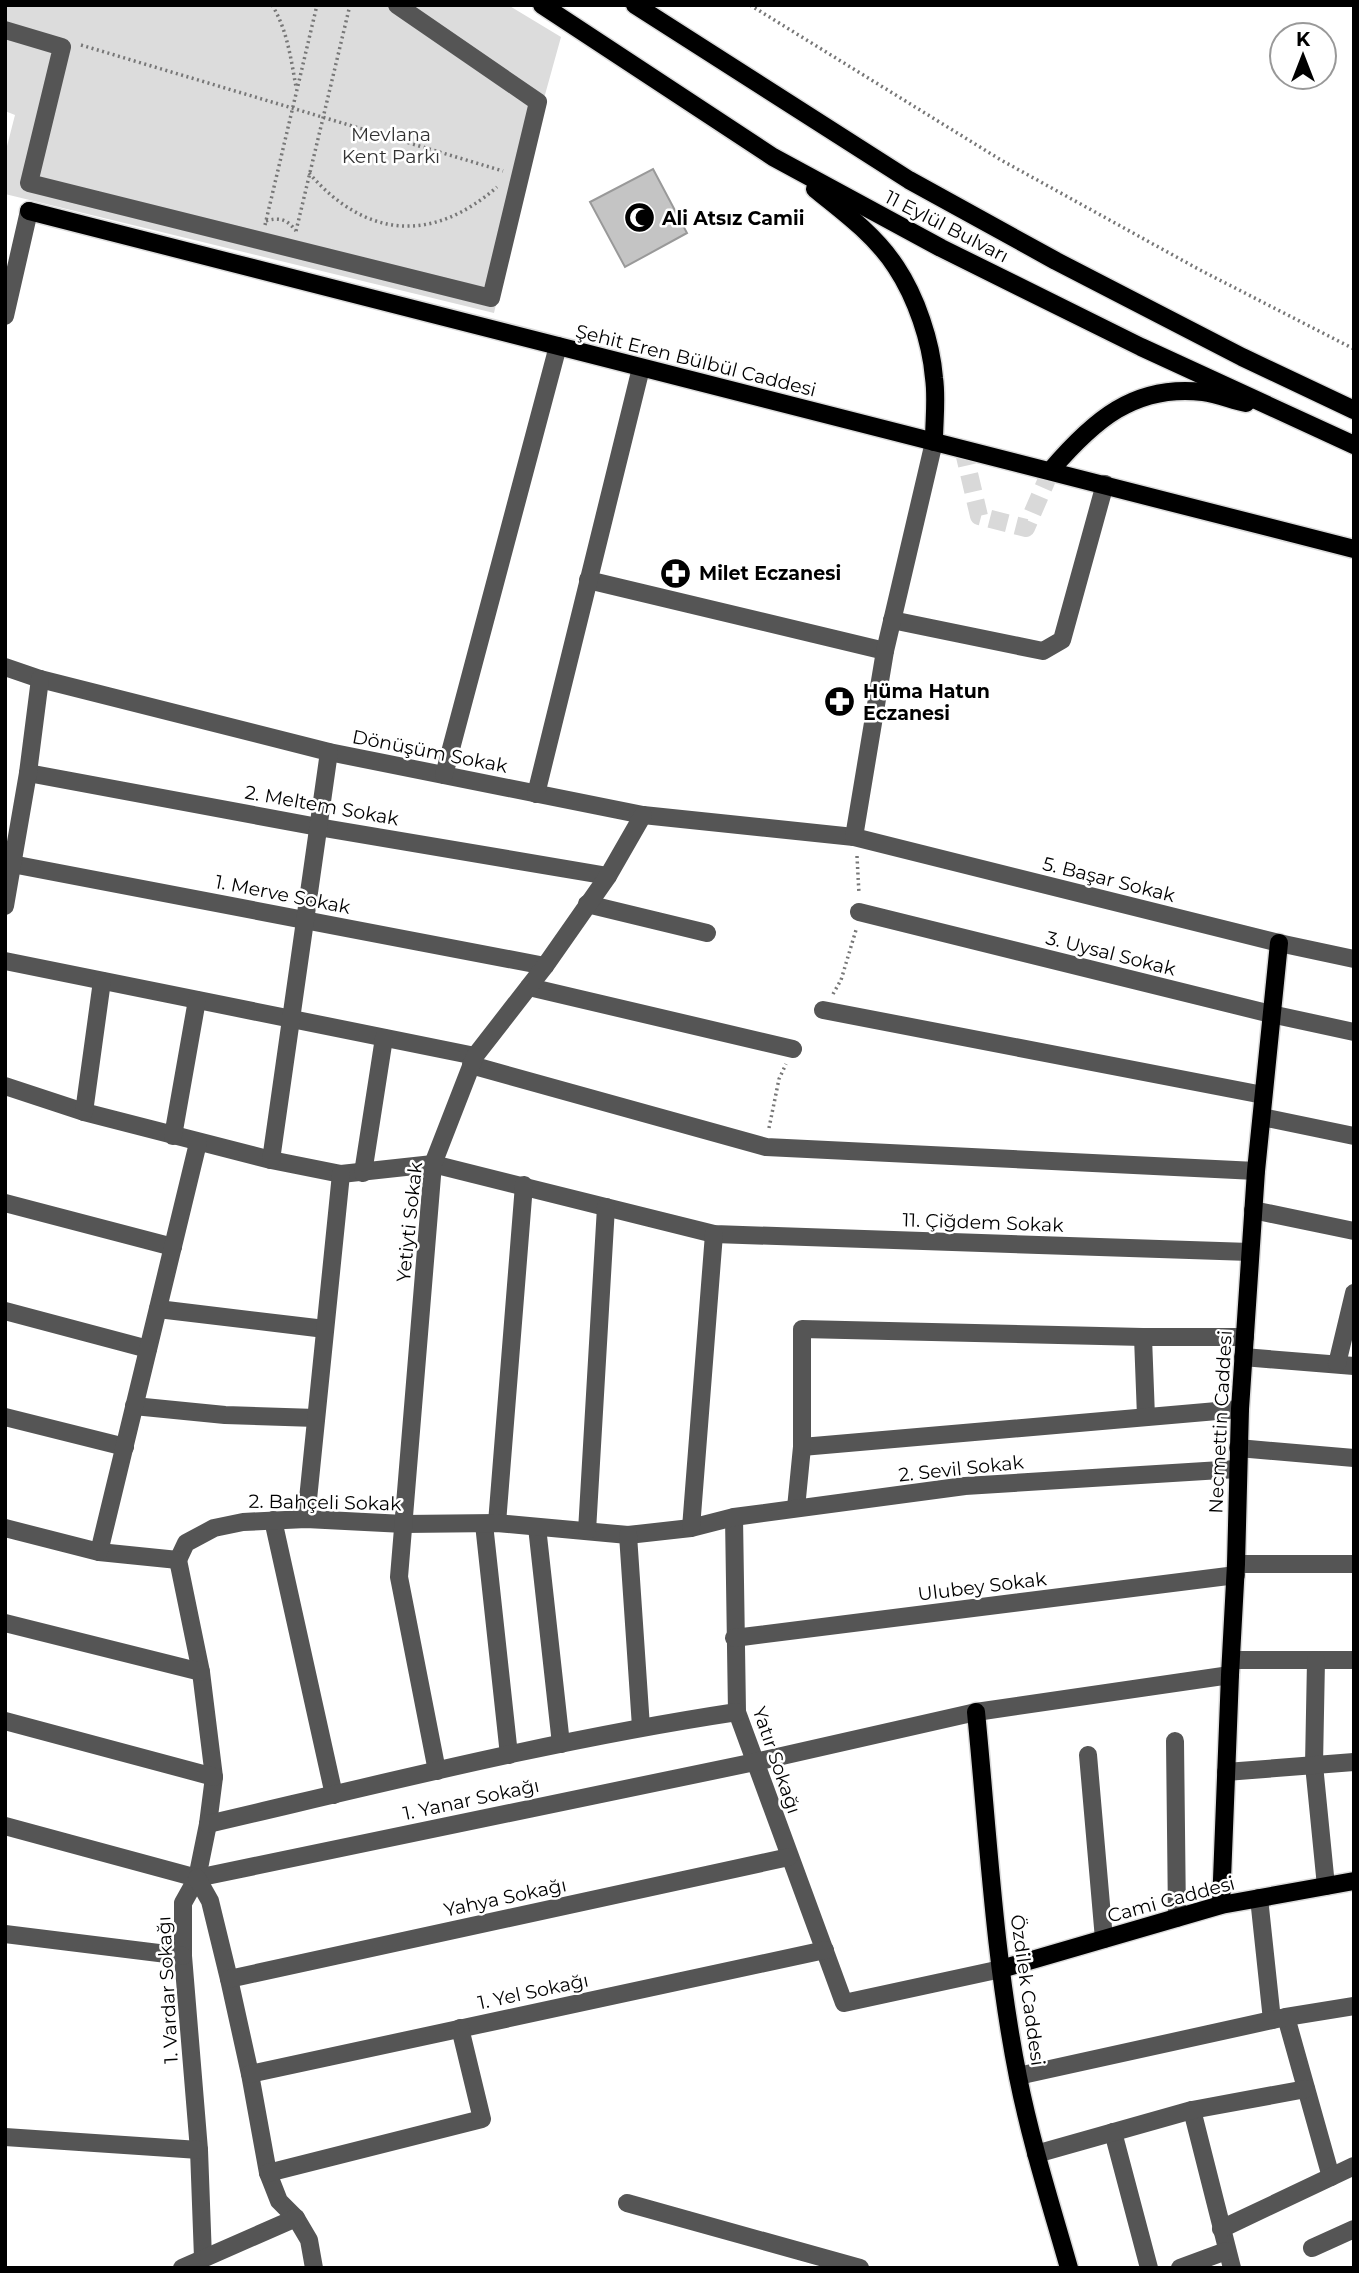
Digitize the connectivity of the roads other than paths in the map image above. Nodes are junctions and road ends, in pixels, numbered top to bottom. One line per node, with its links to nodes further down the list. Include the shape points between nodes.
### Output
1 (397, 5): 4 (street, via 538,102 491,298 29,183 62,47)
2 (542, 5): 5 (main road, 11 Eylül Bulvarı)
3 (635, 5): 10 (main road, 11 Eylül Bulvarı, via 909,180 1230,351)
4 (5, 30)
5 (773, 157): 11 (main road, 11 Eylül Bulvarı, via 941,248 1141,347); 12 (main road, via 849,216 896,267 927,340 934,378)
6 (29, 211): 7 (street); 8 (main road, Şehit Eren Bülbül Caddesi)
7 (5, 317)
8 (558, 346): 9 (main road, Şehit Eren Bülbül Caddesi); 24 (street)
9 (641, 368): 12 (main road, Şehit Eren Bülbül Caddesi); 17 (street)
10 (1354, 410)
11 (1297, 417): 13 (main road, 11 Eylül Bulvarı); 14 (main road, via 1205,393 1170,391 1135,400 1110,414 1082,435)
12 (934, 442): 14 (main road, Şehit Eren Bülbül Caddesi); 18 (street)
13 (1354, 445)
14 (1051, 470): 15 (main road, Şehit Eren Bülbül Caddesi)
15 (1105, 484): 16 (main road, Şehit Eren Bülbül Caddesi); 18 (street, via 1062,640 1043,651)
16 (1354, 549)
17 (589, 580): 19 (street); 25 (street)
18 (892, 620): 19 (street)
19 (885, 651): 28 (street)
20 (5, 667): 21 (street, Dönüşüm Sokak)
21 (40, 679): 22 (street, Dönüşüm Sokak); 23 (street)
22 (329, 752): 24 (street, Dönüşüm Sokak); 27 (street)
23 (28, 773): 27 (street, 2. Meltem Sokak); 29 (street)
24 (444, 775): 25 (street, Dönüşüm Sokak)
25 (536, 794): 26 (street, Dönüşüm Sokak)
26 (643, 815): 28 (street, Dönüşüm Sokak); 30 (street, Yetiyti Sokak)
27 (318, 827): 30 (street, 2. Meltem Sokak); 34 (street)
28 (854, 837): 36 (street, 5. Başar Sokak)
29 (12, 864): 32 (street); 34 (street, 1. Merve Sokak)
30 (608, 876): 31 (street, Yetiyti Sokak)
31 (587, 904): 35 (street); 39 (street, Yetiyti Sokak)
32 (5, 906)
33 (859, 912): 44 (street, 3. Uysal Sokak)
34 (305, 920): 39 (street, 1. Merve Sokak); 45 (street)
35 (707, 933)
36 (1279, 943): 37 (street, 5. Başar Sokak); 44 (main road, Necmettin Caddesi)
37 (1354, 959)
38 (5, 961): 40 (street)
39 (545, 967): 41 (street, Yetiyti Sokak)
40 (102, 981): 42 (street); 52 (street)
41 (529, 987): 48 (street); 49 (street, Yetiyti Sokak)
42 (197, 1000): 45 (street); 54 (street)
43 (824, 1010): 51 (street)
44 (1271, 1014): 46 (street, 3. Uysal Sokak); 51 (main road, Necmettin Caddesi)
45 (291, 1019): 47 (street); 57 (street)
46 (1354, 1032)
47 (384, 1038): 49 (street); 60 (street)
48 (793, 1049)
49 (473, 1060): 58 (street, Yetiyti Sokak); 59 (street, via 766,1147)
50 (5, 1086): 52 (street)
51 (1264, 1094): 53 (main road, Necmettin Caddesi)
52 (84, 1112): 54 (street)
53 (1262, 1117): 55 (street); 59 (main road, Necmettin Caddesi)
54 (173, 1136): 56 (street)
55 (1354, 1136)
56 (198, 1143): 57 (street); 68 (street)
57 (271, 1160): 61 (street)
58 (433, 1164): 60 (street); 62 (street, 11. Çiğdem Sokak); 94 (street, Yetiyti Sokak)
59 (1256, 1171): 65 (main road, Necmettin Caddesi)
60 (363, 1173): 61 (street)
61 (341, 1174): 73 (street)
62 (524, 1185): 64 (street, 11. Çiğdem Sokak); 93 (street)
63 (5, 1203): 68 (street)
64 (606, 1207): 67 (street, 11. Çiğdem Sokak); 98 (street)
65 (1253, 1210): 66 (street); 69 (main road, Necmettin Caddesi)
66 (1354, 1231)
67 (714, 1234): 69 (street, 11. Çiğdem Sokak); 97 (street)
68 (173, 1247): 71 (street)
69 (1250, 1252): 75 (main road, Necmettin Caddesi)
70 (1354, 1293): 78 (street)
71 (158, 1309): 73 (street); 76 (street)
72 (5, 1311): 76 (street)
73 (325, 1329): 83 (street)
74 (1143, 1337): 75 (street); 82 (street); 85 (street, via 802,1329)
75 (1245, 1337): 77 (main road, Necmettin Caddesi)
76 (148, 1349): 79 (street)
77 (1244, 1357): 78 (street); 80 (main road, Necmettin Caddesi)
78 (1345, 1365)
79 (134, 1406): 83 (street); 84 (street)
80 (1240, 1409): 82 (street); 86 (main road, Necmettin Caddesi)
81 (5, 1417): 84 (street)
82 (1146, 1417): 85 (street)
83 (316, 1418): 91 (street)
84 (125, 1447): 100 (street)
85 (802, 1447): 89 (street)
86 (1238, 1448): 87 (street); 88 (main road, Necmettin Caddesi)
87 (1354, 1458)
88 (1237, 1469): 89 (street, 2. Sevil Sokak, via 965,1486); 103 (main road, Necmettin Caddesi)
89 (796, 1508): 90 (street, 2. Sevil Sokak)
90 (734, 1517): 97 (street, 2. Sevil Sokak); 105 (street, Yatır Sokağı)
91 (306, 1519): 92 (street, 2. Bahçeli Sokak); 94 (street, 2. Bahçeli Sokak)
92 (273, 1520): 101 (street, 2. Bahçeli Sokak, via 214,1528 186,1543); 124 (street)
93 (491, 1523): 94 (street, 2. Bahçeli Sokak); 95 (street, 2. Bahçeli Sokak); 116 (street)
94 (404, 1524): 121 (street, Yetiyti Sokak, via 399,1577)
95 (537, 1527): 98 (street, 2. Bahçeli Sokak); 115 (street)
96 (5, 1528): 100 (street)
97 (691, 1528): 99 (street, 2. Bahçeli Sokak)
98 (587, 1531): 99 (street, 2. Bahçeli Sokak)
99 (628, 1535): 113 (street)
100 (99, 1552): 101 (street)
101 (178, 1560): 109 (street, 1. Vardar Sokağı)
102 (1354, 1564): 103 (street, Ulubey Sokak)
103 (1236, 1569): 105 (street, Ulubey Sokak); 108 (main road, Necmettin Caddesi)
104 (5, 1623): 109 (street)
105 (734, 1637): 110 (street, Yatır Sokağı)
106 (1316, 1660): 107 (street, 1. Yanar Sokağı); 108 (street, 1. Yanar Sokağı); 120 (street)
107 (1354, 1660)
108 (1230, 1668): 111 (street, 1. Yanar Sokağı); 122 (main road, Necmettin Caddesi)
109 (201, 1672): 123 (street, 1. Vardar Sokağı)
110 (737, 1712): 113 (street); 118 (street, Yatır Sokağı)
111 (976, 1712): 118 (street, 1. Yanar Sokağı); 138 (main road, Özdilek Caddesi)
112 (5, 1721): 123 (street)
113 (641, 1727): 115 (street)
114 (1175, 1741): 133 (street)
115 (561, 1744): 116 (street)
116 (509, 1755): 121 (street)
117 (1088, 1755): 135 (street)
118 (755, 1762): 127 (street, Yatır Sokağı); 128 (street, 1. Yanar Sokağı)
119 (1354, 1762): 120 (street)
120 (1314, 1765): 122 (street); 130 (street)
121 (437, 1771): 124 (street)
122 (1226, 1772): 132 (main road, Necmettin Caddesi)
123 (214, 1777): 125 (street, 1. Vardar Sokağı)
124 (334, 1795): 125 (street)
125 (208, 1824): 128 (street, 1. Vardar Sokağı)
126 (5, 1826): 128 (street)
127 (789, 1857): 136 (street, Yatır Sokağı); 139 (street, Yahya Sokağı)
128 (197, 1878): 137 (street, 1. Vardar Sokağı, via 183,1903); 139 (street, via 210,1901)
129 (1354, 1881): 130 (main road, Cami Caddesi)
130 (1326, 1886): 131 (main road, Cami Caddesi)
131 (1259, 1898): 132 (main road, Cami Caddesi); 141 (street)
132 (1221, 1905): 133 (main road, Cami Caddesi)
133 (1177, 1918): 135 (main road, Cami Caddesi)
134 (5, 1934): 137 (street)
135 (1104, 1939): 138 (main road, Cami Caddesi)
136 (825, 1950): 138 (street, Yatır Sokağı, via 844,2003); 142 (street, 1. Yel Sokağı)
137 (183, 1956): 149 (street, 1. Vardar Sokağı)
138 (1001, 1969): 144 (main road, Özdilek Caddesi)
139 (229, 1979): 143 (street)
140 (1354, 2006): 141 (street)
141 (1279, 2019): 144 (street); 145 (street)
142 (460, 2028): 143 (street, 1. Yel Sokağı); 152 (street, via 482,2119)
143 (250, 2074): 152 (street)
144 (1018, 2076): 150 (main road, Özdilek Caddesi)
145 (1306, 2089): 146 (street); 153 (street)
146 (1192, 2110): 147 (street); 156 (street)
147 (1113, 2132): 150 (street); 165 (street)
148 (5, 2137): 149 (street)
149 (199, 2150): 159 (street, 1. Vardar Sokağı)
150 (1036, 2154): 164 (main road, Özdilek Caddesi)
151 (1354, 2166): 153 (street)
152 (268, 2173): 155 (street, via 279,2202)
153 (1331, 2177): 156 (street)
154 (627, 2203): 163 (street)
155 (296, 2218): 159 (street); 162 (street, via 309,2240)
156 (1221, 2229): 160 (street)
157 (1354, 2229): 158 (street)
158 (1312, 2248)
159 (203, 2258): 161 (street)
160 (1229, 2259): 166 (street)
161 (182, 2268)
162 (313, 2268)
163 (860, 2268)
164 (1069, 2268)
165 (1149, 2268)
166 (1180, 2268)

